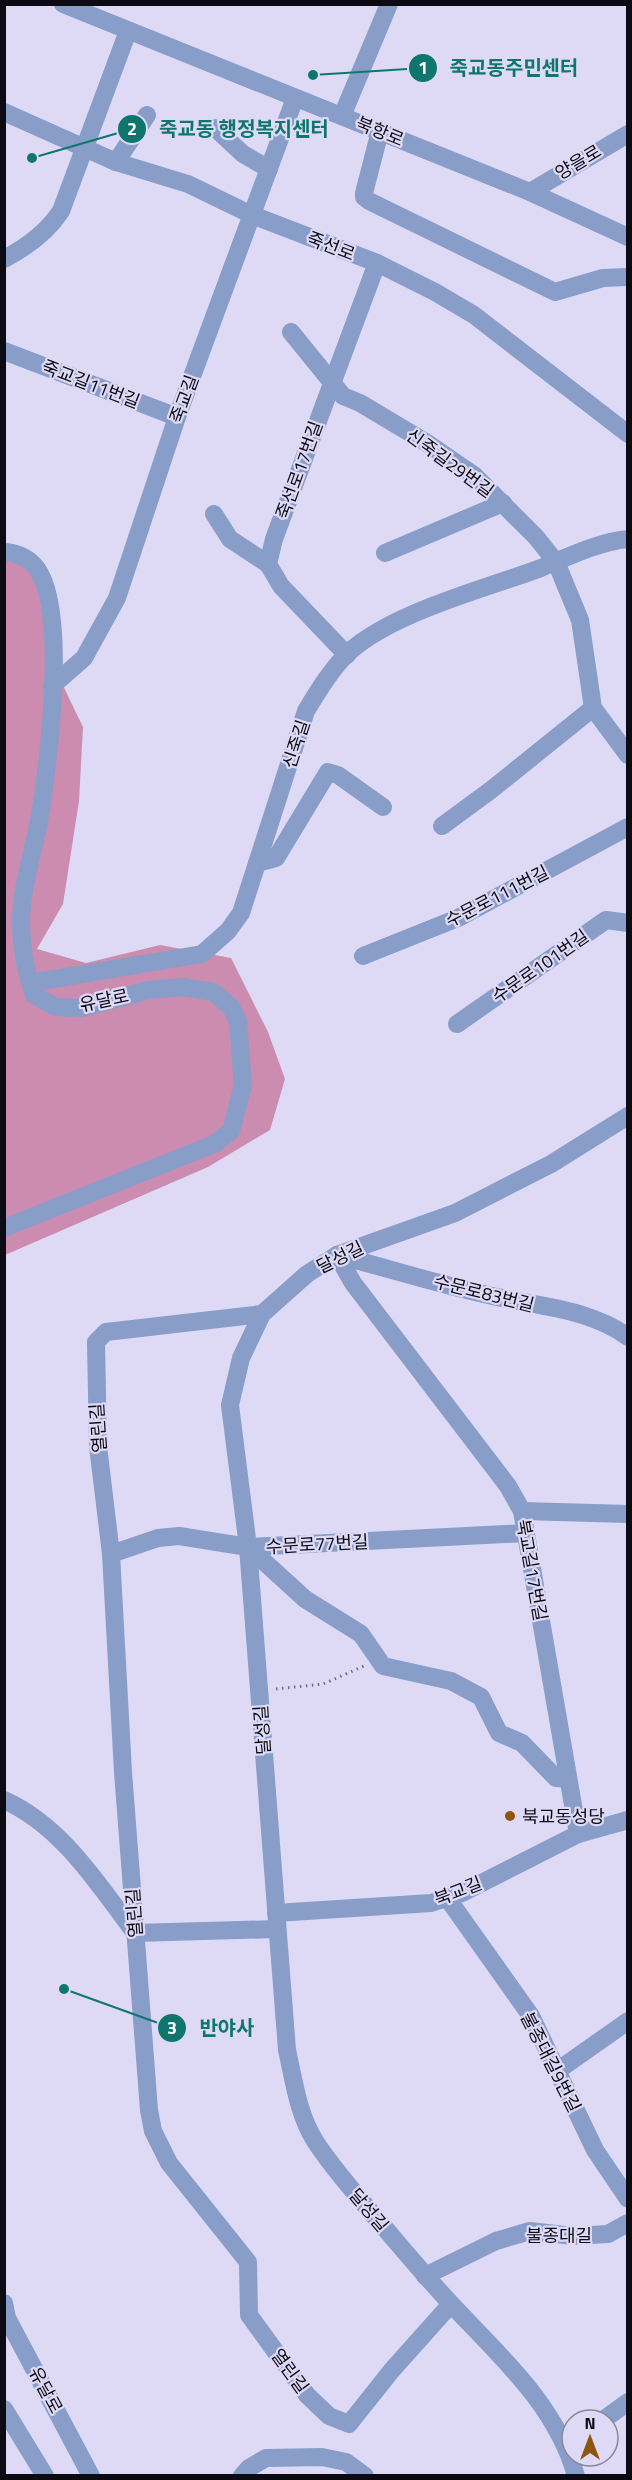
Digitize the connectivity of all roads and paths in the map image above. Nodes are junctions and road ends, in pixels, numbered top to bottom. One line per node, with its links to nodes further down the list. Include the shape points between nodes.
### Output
1 (63, 4): 3 (street, 북항로)
2 (389, 4): 7 (street)
3 (128, 31): 4 (street, 북항로); 11 (street)
4 (295, 98): 7 (street, 북항로); 13 (street, 죽교길)
5 (4, 112): 11 (street, 죽선로)
6 (147, 115): 12 (street)
7 (342, 116): 9 (street, 북항로)
8 (215, 128): 13 (street, via 243,154)
9 (380, 131): 14 (street, 북항로); 19 (street, via 364,193 369,201 555,292 603,278)
10 (627, 134): 14 (street, 양을로)
11 (86, 149): 12 (street, 죽선로); 17 (street, via 54,222)
12 (116, 162): 15 (street, 죽선로, via 188,184)
13 (269, 169): 15 (street, 죽교길)
14 (530, 192): 16 (street, 북항로)
15 (252, 215): 18 (street, 죽선로); 23 (street, 죽교길)
16 (627, 237)
17 (4, 259)
18 (378, 264): 22 (street, 죽선로17번길); 24 (street, 죽선로, via 474,315)
19 (627, 277)
20 (291, 332): 22 (street, 신죽길29번길)
21 (4, 351): 23 (street, 죽교길11번길)
22 (332, 381): 25 (street, 신죽길29번길, via 343,396 428,443 475,476); 31 (street, 죽선로17번길)
23 (177, 417): 33 (street, 죽교길, via 117,598 84,658)
24 (627, 434)
25 (503, 503): 29 (street); 30 (street, 신죽길29번길)
26 (214, 514): 31 (street, via 230,539)
27 (627, 539): 30 (street, 신죽길)
28 (4, 552): 33 (street, via 14,552 34,564 50,598)
29 (385, 553)
30 (556, 562): 32 (street, 신죽길, via 418,613 378,631); 34 (street, 신죽길29번길, via 580,620)
31 (268, 564): 32 (street, via 281,586)
32 (347, 655): 39 (street, 신죽길, via 306,711)
33 (52, 686): 42 (street, via 52,721 40,815 21,923)
34 (593, 708): 35 (street); 37 (street)
35 (627, 755)
36 (383, 807): 39 (street, via 328,772 276,858)
37 (442, 826)
38 (627, 827): 41 (street, 수문로111번길, via 458,918)
39 (257, 863): 42 (street, 신죽길, via 241,913 202,954)
40 (627, 923): 43 (street, 수문로101번길, via 606,920)
41 (363, 956)
42 (30, 983): 45 (street, 유달로, via 34,995 55,1007 82,1008 149,990 183,987 213,992 231,1007 238,1021 243,1084 231,1131 214,1144)
43 (457, 1024)
44 (627, 1116): 46 (street, 달성길, via 550,1164 455,1213)
45 (4, 1228)
46 (337, 1255): 47 (street, 달성길, via 307,1274); 48 (street, 수문로83번길, via 486,1295 590,1317 610,1324); 49 (street, 북교길17번길, via 353,1283 508,1486)
47 (262, 1314): 52 (street, 달성길, via 241,1358 230,1405); 53 (street, 열린길, via 106,1332 96,1342 97,1434)
48 (627, 1337)
49 (522, 1511): 50 (street); 51 (street, 북교길17번길)
50 (627, 1514)
51 (526, 1533): 52 (street, 수문로77번길); 56 (street, 북교길17번길)
52 (248, 1548): 53 (street, 수문로77번길, via 179,1536 158,1538); 54 (street, via 305,1599 362,1634); 55 (street, 달성길)
53 (111, 1554): 62 (street, 열린길)
54 (383, 1666): 55 (path, via 362,1666 315,1686); 56 (street, via 420,1673 469,1690 480,1697 499,1733 522,1743 556,1778)
55 (259, 1690): 61 (street, 달성길)
56 (568, 1779): 59 (street, 북교길17번길)
57 (4, 1800): 62 (street, via 38,1820 69,1848)
58 (627, 1820): 59 (street, 북교길)
59 (578, 1834): 60 (street, 북교길)
60 (448, 1899): 61 (street, 북교길); 64 (street, 불종대길9번길, via 531,2016)
61 (276, 1921): 62 (street, 북교길); 67 (street, 달성길, via 287,2050 303,2117 340,2176)
62 (135, 1932): 69 (street, 열린길, via 153,2131 169,2163 248,2262 249,2315 307,2395 328,2416 349,2424)
63 (627, 2021): 64 (street)
64 (557, 2071): 65 (street, 불종대길9번길, via 594,2150)
65 (627, 2199)
66 (627, 2223): 67 (street, 불종대길, via 608,2234 530,2232 496,2241)
67 (425, 2276): 69 (street, 달성길)
68 (4, 2303): 73 (street, 유달로, via 7,2318)
69 (451, 2304): 71 (street, 달성길, via 515,2371)
70 (4, 2409): 72 (street)
71 (560, 2432)
72 (45, 2475)
73 (92, 2475)
74 (242, 2475): 75 (street, via 266,2458 322,2457 346,2462)
75 (364, 2475)

